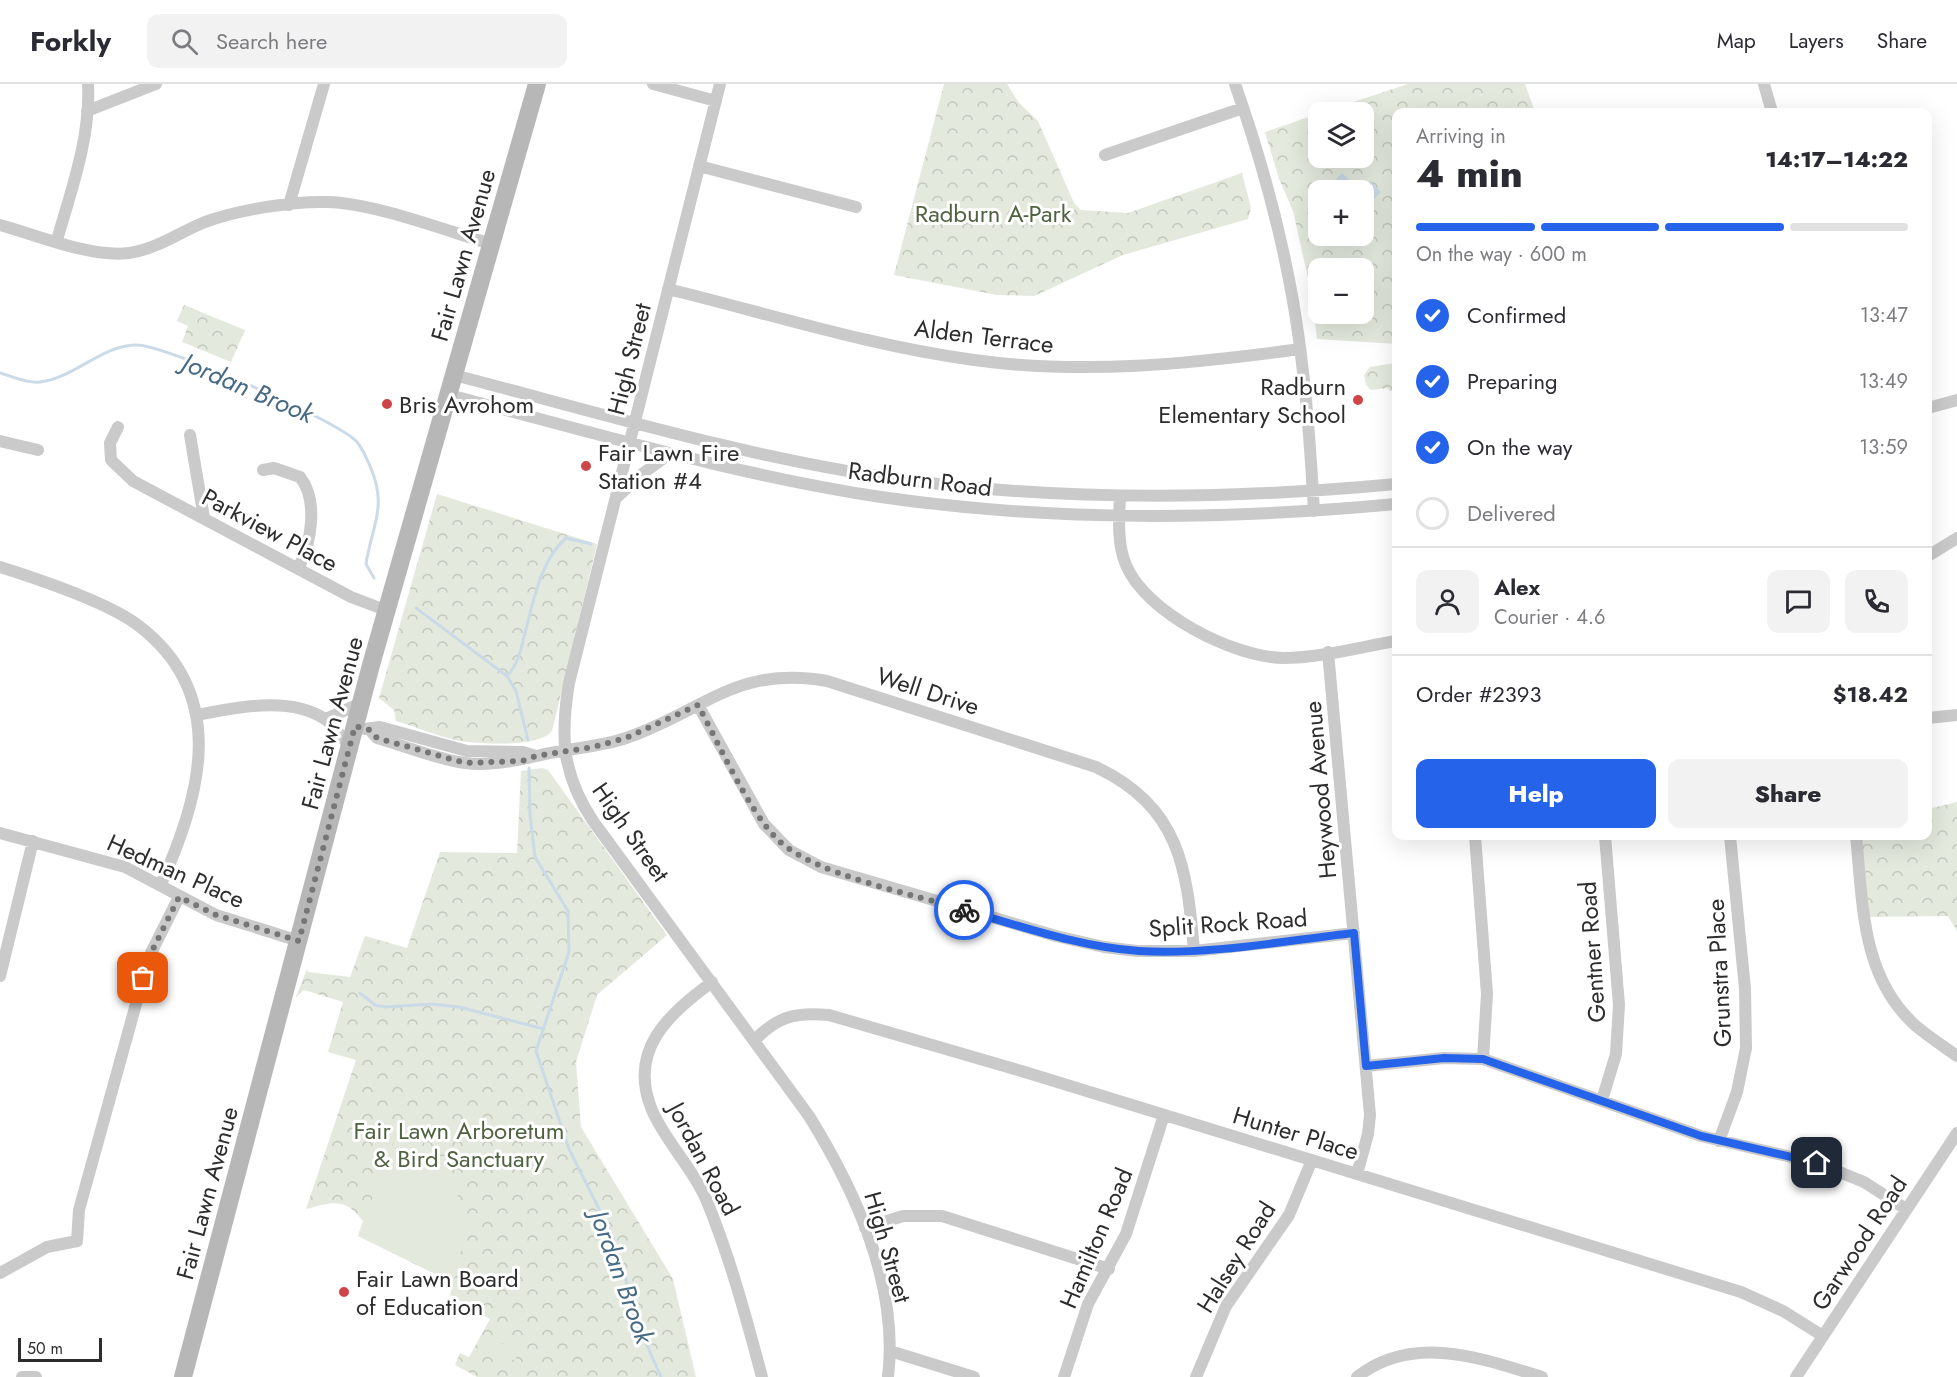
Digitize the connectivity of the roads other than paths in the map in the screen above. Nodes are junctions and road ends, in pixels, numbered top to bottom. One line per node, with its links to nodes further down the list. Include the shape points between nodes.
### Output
1 (88, 84): 12 (street)
2 (156, 84): 12 (street)
3 (324, 84): 15 (street)
4 (537, 84): 19 (main road, Fair Lawn Avenue)
5 (653, 84): 9 (street)
6 (720, 84): 9 (street, High Street)
7 (1235, 84): 10 (street)
8 (1764, 84): 11 (street)
9 (716, 100): 14 (street, High Street)
10 (1244, 108): 13 (street); 21 (street, via 1279,231)
11 (1771, 108)
12 (87, 111): 18 (street, via 74,182)
13 (1105, 155)
14 (699, 166): 16 (street); 20 (street, High Street)
15 (289, 205): 18 (street, via 206,222 162,243 129,253 89,250); 19 (street, via 347,203)
16 (856, 207)
17 (0, 225): 18 (street)
18 (57, 240)
19 (491, 244): 22 (main road, Fair Lawn Avenue)
20 (668, 289): 21 (street, Alden Terrace, via 901,348 1012,364 1124,367); 26 (street, High Street)
21 (1300, 349): 35 (street)
22 (454, 375): 23 (main road, Fair Lawn Avenue); 26 (street, Radburn Road)
23 (449, 395): 30 (street, Radburn Road); 46 (main road, Fair Lawn Avenue)
24 (1957, 400): 25 (street)
25 (1932, 407)
26 (635, 422): 30 (street, High Street); 36 (street, Radburn Road, via 758,453 882,477)
27 (118, 427): 41 (street, Parkview Place, via 110,443 111,460 133,481)
28 (190, 435): 41 (street)
29 (0, 441): 31 (street)
30 (630, 442): 32 (street, Radburn Road); 37 (street, High Street)
31 (38, 450)
32 (671, 453): 37 (street); 40 (street, Radburn Road, via 796,482 890,498 1000,511)
33 (263, 470): 45 (street, via 274,468 300,477 306,489 311,539)
34 (1392, 484): 35 (street, Radburn Road)
35 (1313, 491): 36 (street, Radburn Road); 39 (street)
36 (1120, 497): 40 (street)
37 (615, 499): 57 (street, High Street, via 569,683 563,717)
38 (1392, 504): 39 (street, Radburn Road)
39 (1314, 511): 40 (street, Radburn Road)
40 (1119, 517): 48 (street, via 1126,566 1141,586 1176,618 1217,641 1262,655 1290,657)
41 (204, 518): 45 (street, Parkview Place)
42 (1957, 538): 43 (street)
43 (1932, 554)
44 (0, 567): 51 (street, via 101,605 138,625 178,670)
45 (298, 569): 46 (street, Parkview Place)
46 (388, 611): 49 (main road, Fair Lawn Avenue)
47 (1392, 642): 48 (street)
48 (1328, 652): 66 (street, Heywood Avenue)
49 (361, 703): 54 (street); 55 (main road, Fair Lawn Avenue)
50 (698, 705): 57 (street, Well Drive, via 626,738); 68 (street, Split Rock Road, via 764,824 803,859 1056,936 1137,951); 68 (street, Well Drive, via 728,689 764,678 816,679 1108,773 1158,815 1177,848 1188,888)
51 (196, 715): 54 (street, via 266,706 290,707); 64 (street, via 197,783 186,827)
52 (1957, 715): 53 (street)
53 (1932, 718)
54 (326, 719): 56 (street)
55 (363, 728): 56 (main road, Fair Lawn Avenue); 57 (street, Well Drive, via 380,727 467,751 523,752 536,756)
56 (350, 747): 67 (main road, Fair Lawn Avenue)
57 (565, 752): 70 (street, High Street, via 567,768 585,808)
58 (0, 833): 63 (street, Hedman Place)
59 (1475, 840): 73 (street, via 1487,994)
60 (1605, 840): 75 (street, Gentner Road, via 1619,1005 1616,1054)
61 (1730, 840): 78 (street, Grunstra Place, via 1745,989 1746,1048 1737,1092)
62 (1856, 840): 72 (street, via 1867,938 1878,976 1916,1027)
63 (33, 841): 64 (street, Hedman Place, via 102,859); 69 (street)
64 (161, 884): 65 (street, Hedman Place)
65 (179, 897): 67 (street, Hedman Place, via 216,915); 85 (street, via 149,957 79,1210 77,1241 47,1246)
66 (1354, 933): 68 (street, Split Rock Road); 74 (street, Heywood Avenue)
67 (299, 941): 90 (main road, Fair Lawn Avenue)
68 (1194, 951)
69 (0, 976)
70 (711, 982): 71 (street, High Street); 91 (street, Jordan Road, via 663,1023 651,1048 645,1078 652,1111 704,1195 720,1233)
71 (754, 1041): 76 (street, Hunter Place, via 781,1019 829,1015); 83 (street, High Street, via 831,1152)
72 (1957, 1056)
73 (1483, 1059): 74 (street, via 1444,1058); 75 (street)
74 (1366, 1066): 81 (street, Heywood Avenue, via 1368,1134)
75 (1602, 1100): 78 (street)
76 (1164, 1114): 80 (street, Hunter Place); 84 (street, Hamilton Road, via 1140,1196)
77 (1957, 1133): 79 (street, Garwood Road)
78 (1719, 1141): 82 (street, via 1840,1171)
79 (1952, 1150): 82 (street, Garwood Road)
80 (1312, 1160): 81 (street, Hunter Place); 95 (street, Halsey Road, via 1289,1215 1226,1306)
81 (1357, 1174): 86 (street, Hunter Place, via 1741,1292 1783,1311)
82 (1906, 1209): 86 (street, Garwood Road)
83 (865, 1228): 84 (street, via 903,1216 942,1216); 87 (street, High Street, via 887,1311)
84 (1109, 1269): 94 (street, Hamilton Road, via 1088,1304)
85 (0, 1273)
86 (1823, 1336): 98 (street, Garwood Road)
87 (890, 1351): 92 (street, High Street); 93 (street)
88 (22, 1377): 89 (street)
89 (36, 1377)
90 (183, 1377)
91 (762, 1377)
92 (888, 1377)
93 (974, 1377)
94 (1064, 1377)
95 (1196, 1377)
96 (1357, 1377): 97 (street, via 1383,1360 1441,1352 1483,1358)
97 (1542, 1377)
98 (1796, 1377)

